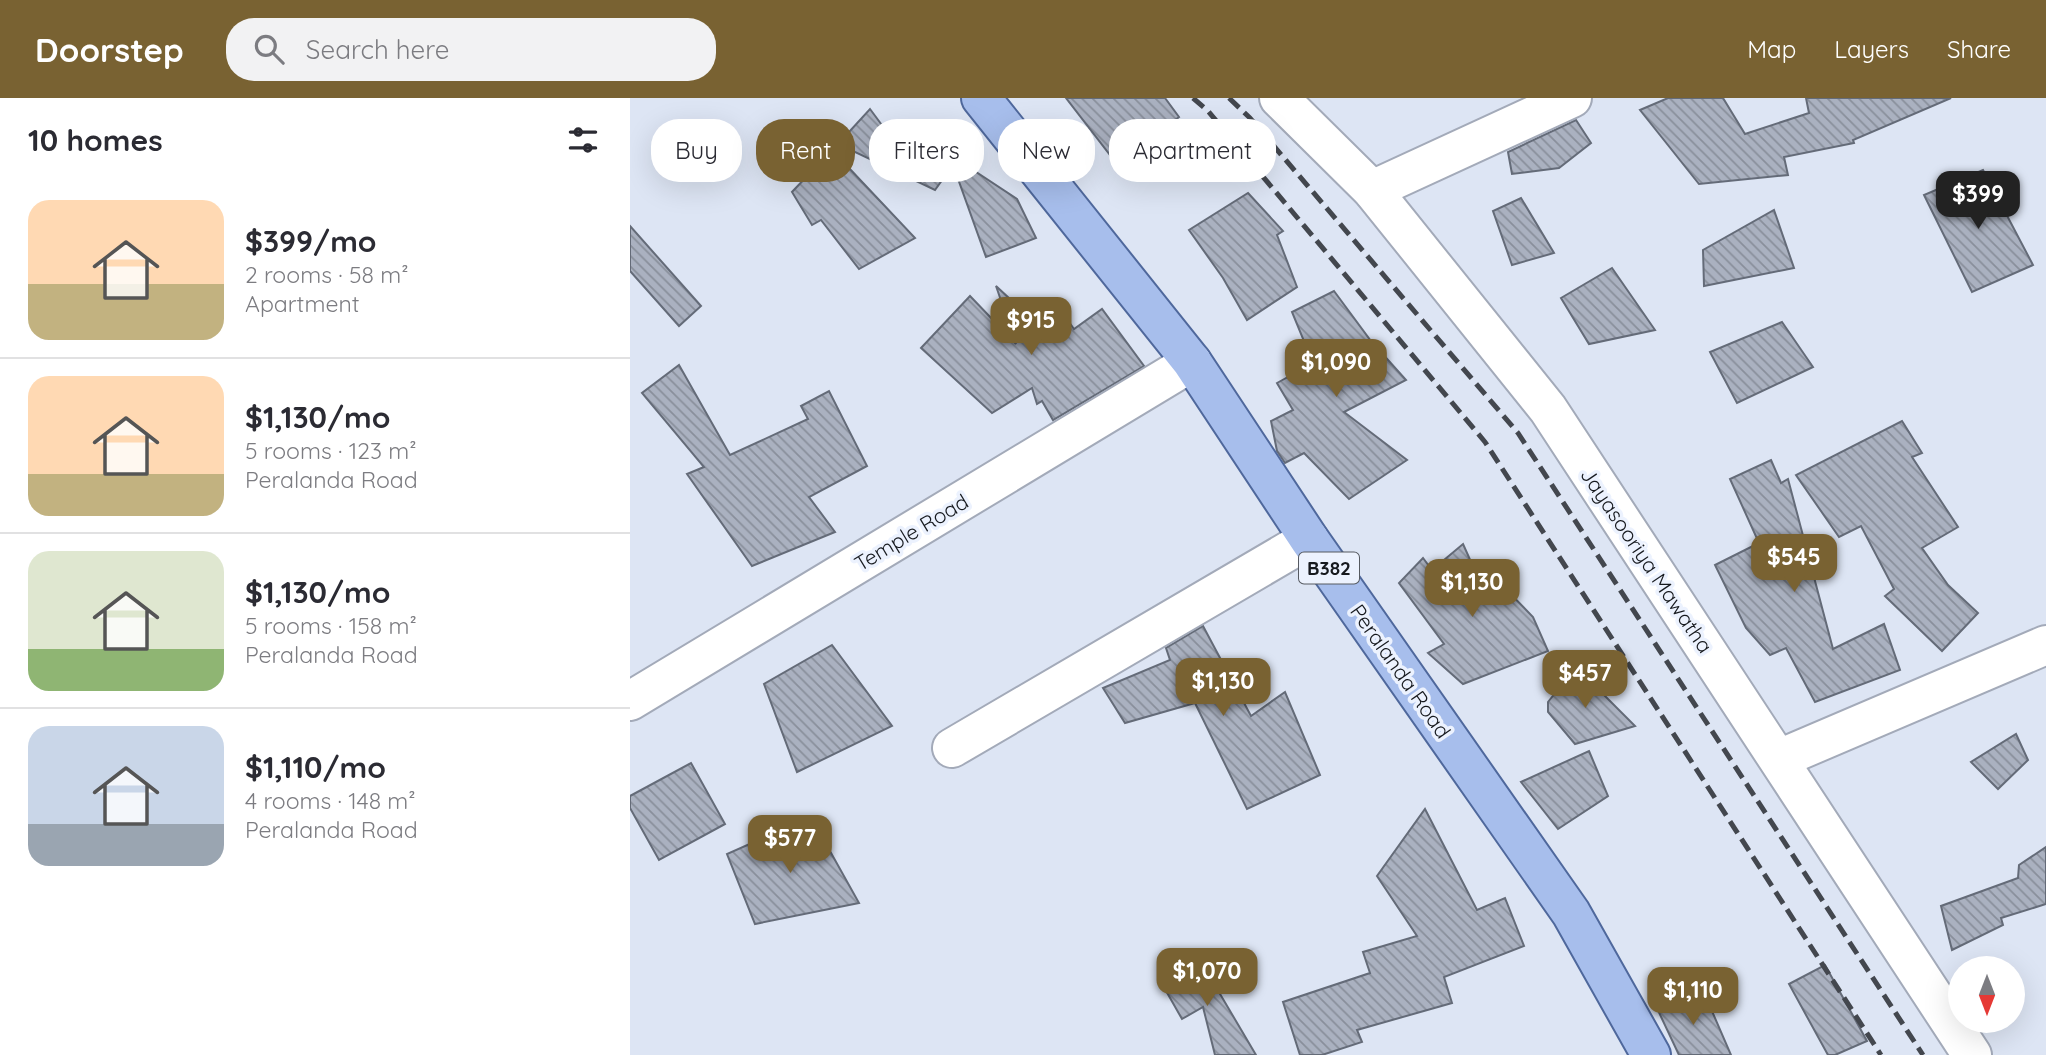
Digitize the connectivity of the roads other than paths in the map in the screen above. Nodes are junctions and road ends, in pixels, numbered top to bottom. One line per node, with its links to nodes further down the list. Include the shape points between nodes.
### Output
1 (981, 98): 5 (main road, Peralanda Road / B382)
2 (1279, 98): 4 (street, Jayasooriya Mawatha)
3 (1572, 98): 4 (street)
4 (1372, 190): 10 (street, Jayasooriya Mawatha, via 1548,409)
5 (1192, 362): 6 (main road, Peralanda Road / B382); 8 (street, Temple Road)
6 (1309, 539): 9 (street); 11 (main road, Peralanda Road / B382, via 1571,913)
7 (2046, 646): 10 (street)
8 (630, 701)
9 (953, 748)
10 (1779, 759): 12 (street, Jayasooriya Mawatha)
11 (1651, 1055)
12 (1972, 1055)

